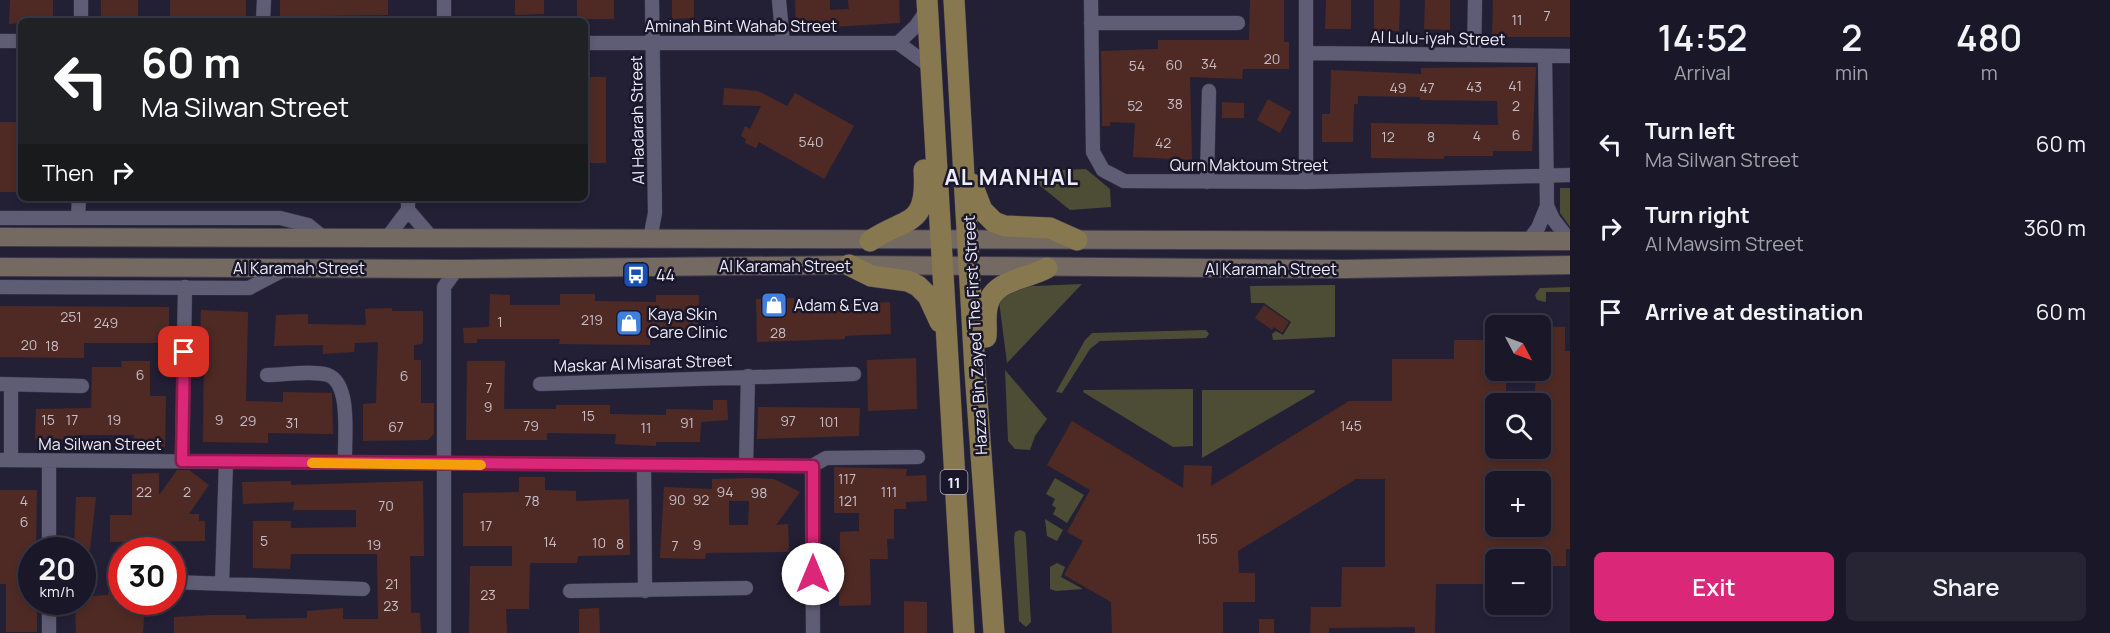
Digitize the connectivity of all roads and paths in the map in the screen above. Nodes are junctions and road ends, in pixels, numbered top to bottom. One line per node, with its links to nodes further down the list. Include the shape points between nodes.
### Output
1 (81, 0): 11 (street)
2 (264, 0): 12 (street)
3 (444, 0): 13 (street)
4 (652, 0): 18 (street, Al Hadarah Street)
5 (779, 0): 20 (street)
6 (954, 0): 29 (main road, Hazza' Bin Zayed The First Street / 11)
7 (1091, 0): 14 (street, Qurn Maktoum Street)
8 (1306, 0): 22 (street)
9 (1475, 0): 23 (street)
10 (927, 5): 21 (street, via 916,26); 26 (main road, Hazza' Bin Zayed The First Street / 11)
11 (81, 18)
12 (263, 18)
13 (444, 18)
14 (1091, 23): 15 (street); 32 (street, Qurn Maktoum Street, via 1093,152 1102,170 1124,181)
15 (1238, 24)
16 (0, 41): 17 (street)
17 (18, 41)
18 (651, 42): 19 (street, Aminah Bint Wahab Street); 20 (street, Aminah Bint Wahab Street); 43 (street, Al Hadarah Street, via 655,213)
19 (588, 43)
20 (783, 43): 21 (street, Aminah Bint Wahab Street)
21 (898, 43): 26 (street)
22 (1306, 53): 23 (street, Al Lulu-iyah Street); 33 (street)
23 (1474, 55): 24 (street, Al Lulu-iyah Street)
24 (1545, 56): 25 (street, Al Lulu-iyah Street); 30 (street)
25 (1570, 56)
26 (931, 67): 28 (main road, Hazza' Bin Zayed The First Street / 11)
27 (1209, 91): 32 (street)
28 (935, 140): 45 (main road, via 925,157 924,196 917,214); 46 (main road, Hazza' Bin Zayed The First Street / 11)
29 (966, 174): 44 (main road, via 982,210 994,222 1050,228); 47 (main road, Hazza' Bin Zayed The First Street / 11)
30 (1547, 175): 31 (street, Qurn Maktoum Street); 33 (street, Qurn Maktoum Street); 36 (street)
31 (1570, 175)
32 (1207, 182): 33 (street, Qurn Maktoum Street)
33 (1306, 182)
34 (79, 201): 38 (street)
35 (408, 204): 41 (street); 42 (street)
36 (1547, 206): 48 (street); 49 (street)
37 (0, 218): 38 (street)
38 (78, 218): 40 (street, via 280,218 308,225)
39 (0, 237): 40 (main road, Al Karamah Street)
40 (324, 238): 41 (main road, Al Karamah Street)
41 (387, 238): 42 (main road, Al Karamah Street)
42 (432, 238): 43 (main road, Al Karamah Street)
43 (650, 239): 45 (main road, Al Karamah Street)
44 (1077, 240): 47 (main road, Al Karamah Street); 48 (main road, Al Karamah Street)
45 (870, 241): 46 (main road, Al Karamah Street)
46 (940, 241): 47 (main road, Al Karamah Street); 52 (main road, Hazza' Bin Zayed The First Street / 11)
47 (969, 241): 54 (main road, Hazza' Bin Zayed The First Street / 11)
48 (1528, 241): 49 (main road, Al Karamah Street)
49 (1570, 241)
50 (849, 265): 52 (main road, Al Karamah Street); 57 (main road, Al Karamah Street); 62 (main road, via 871,276 918,286 928,296)
51 (1570, 265): 58 (main road, Al Karamah Street)
52 (942, 266): 54 (main road, Al Karamah Street); 62 (main road, Hazza' Bin Zayed The First Street / 11)
53 (0, 267): 55 (main road, Al Karamah Street)
54 (970, 267): 58 (main road, Al Karamah Street); 63 (main road, Hazza' Bin Zayed The First Street / 11)
55 (287, 268): 56 (main road, Al Karamah Street); 60 (street, via 249,288)
56 (425, 268): 57 (main road, Al Karamah Street); 61 (street)
57 (458, 268): 61 (street)
58 (1047, 268): 63 (main road, via 1008,282 993,293 986,312 985,346)
59 (0, 287): 60 (street)
60 (185, 287): 73 (street)
61 (444, 287): 76 (street)
62 (945, 331): 91 (main road, Hazza' Bin Zayed The First Street / 11)
63 (975, 371): 92 (main road, Hazza' Bin Zayed The First Street / 11)
64 (854, 374): 66 (street, Maskar Al Misarat Street)
65 (267, 375): 75 (street, via 327,374 337,380 344,390)
66 (748, 376): 67 (street, Maskar Al Misarat Street); 77 (street, Maskar Al Misarat Street)
67 (540, 384)
68 (6, 385): 69 (street); 71 (street)
69 (82, 386)
70 (918, 457): 78 (street, Ma Silwan Street, via 826,458)
71 (6, 460): 72 (street, Ma Silwan Street)
72 (50, 461): 73 (street, Ma Silwan Street); 80 (street)
73 (182, 461): 74 (street, Ma Silwan Street)
74 (226, 462): 75 (street, Ma Silwan Street); 82 (street)
75 (345, 463): 76 (street, Ma Silwan Street)
76 (442, 465): 79 (street, Ma Silwan Street); 89 (street)
77 (746, 465): 78 (street, Ma Silwan Street); 79 (street, Ma Silwan Street)
78 (813, 466): 90 (street)
79 (644, 467): 86 (street)
80 (49, 537)
81 (186, 583): 82 (street)
82 (222, 584): 83 (street)
83 (363, 588)
84 (746, 588): 86 (street)
85 (570, 591): 86 (street)
86 (645, 591)
87 (49, 615): 88 (street)
88 (49, 633)
89 (444, 633)
90 (813, 633)
91 (964, 633)
92 (994, 633)

